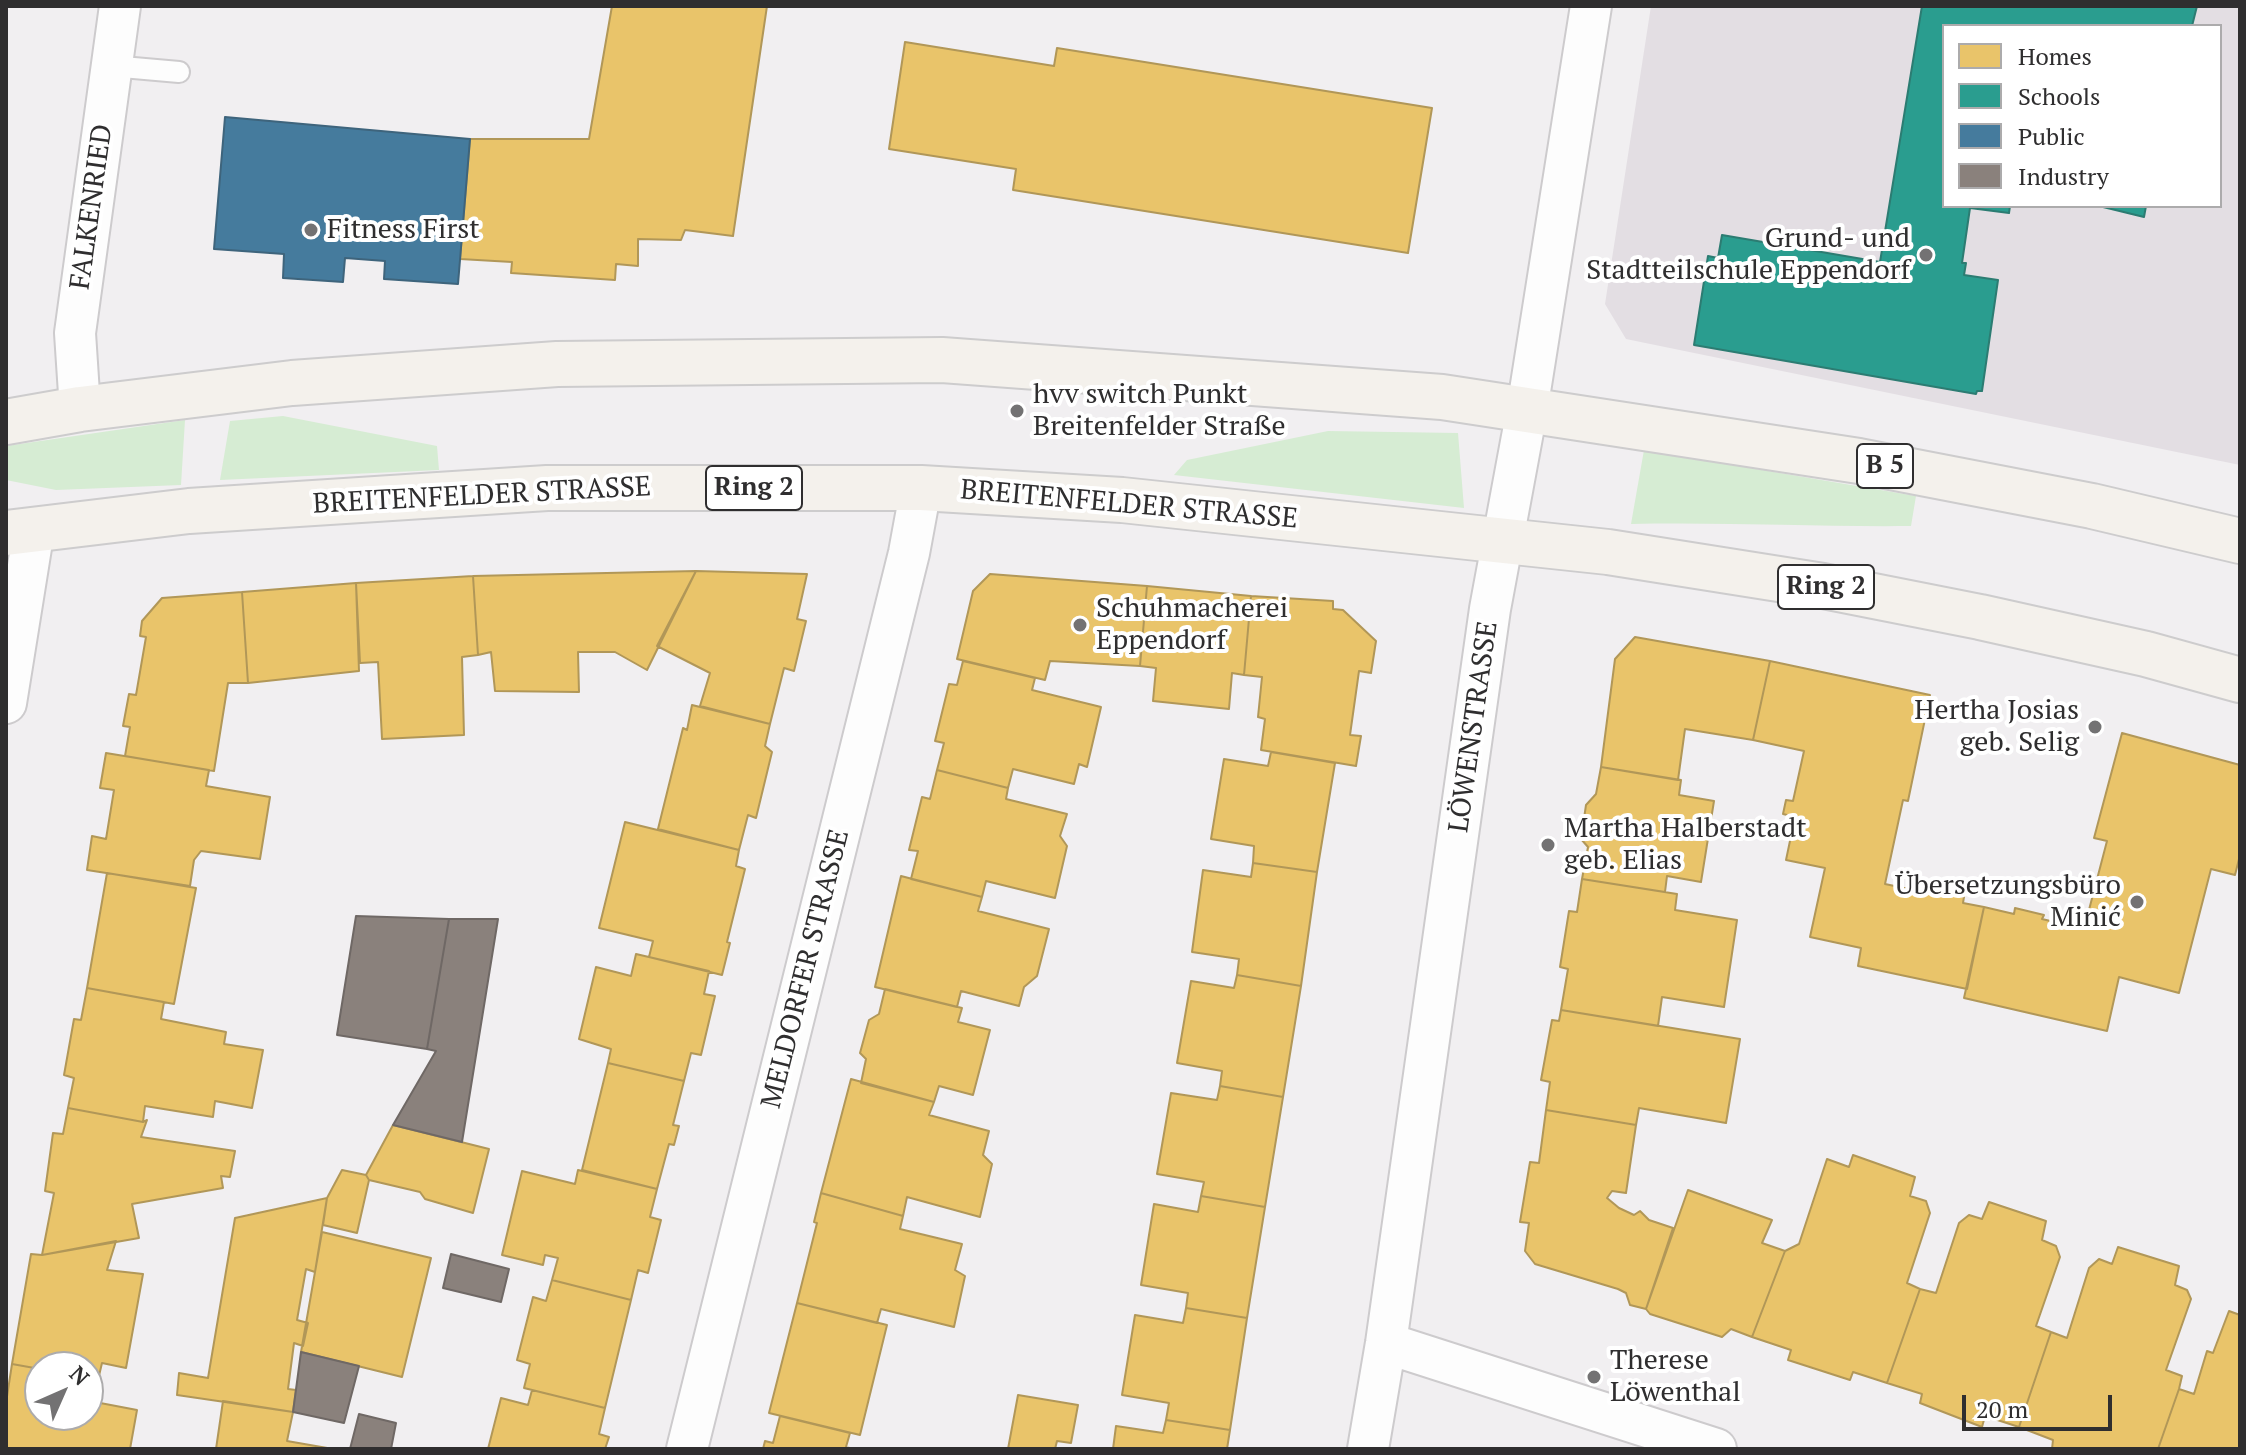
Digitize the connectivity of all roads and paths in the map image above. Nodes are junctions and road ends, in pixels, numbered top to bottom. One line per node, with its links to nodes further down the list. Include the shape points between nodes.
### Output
1 (120, 6): 3 (street, FALKENRIED)
2 (1591, 6): 6 (street, LÖWENSTRASSE)
3 (111, 66): 4 (lane); 5 (street, FALKENRIED, via 75,333)
4 (179, 72)
5 (80, 409): 6 (main road, via 292,383 557,364 942,360 1442,397); 7 (main road)
6 (1527, 410): 10 (main road, B 5, via 1859,461); 11 (street, LÖWENSTRASSE)
7 (6, 422)
8 (921, 488): 9 (main road, BREITENFELDER STRASSE / Ring 2, via 547,488 189,511); 11 (main road, BREITENFELDER STRASSE / Ring 2, via 1122,500); 15 (street, MELDORFER STRASSE)
9 (20, 531): 13 (street)
10 (2240, 541)
11 (1501, 542): 12 (main road, BREITENFELDER STRASSE / Ring 2, via 1608,552 1823,586 2146,654); 14 (street, LÖWENSTRASSE)
12 (2240, 680)
13 (6, 703)
14 (1386, 1343): 16 (street, LÖWENSTRASSE); 17 (street)
15 (687, 1449)
16 (1368, 1449)
17 (1716, 1449)

